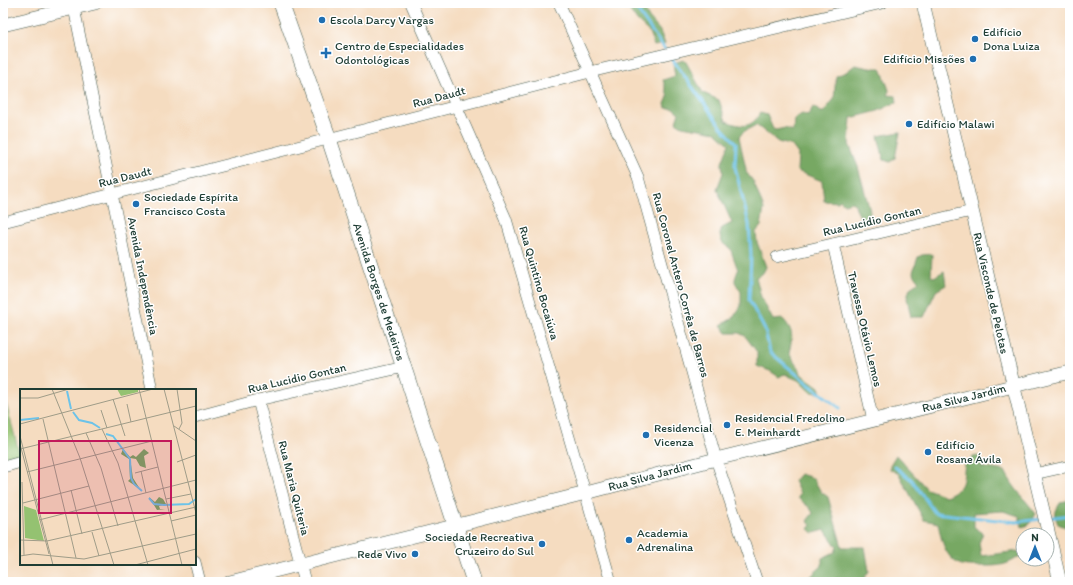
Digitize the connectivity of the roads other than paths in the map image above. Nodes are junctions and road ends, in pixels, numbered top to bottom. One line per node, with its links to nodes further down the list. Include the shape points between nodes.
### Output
1 (95, 3): 7 (street)
2 (280, 3): 11 (main road, Avenida Borges de Medeiros)
3 (411, 3): 10 (street, Rua Quintino Bocaiúva)
4 (559, 3): 9 (street, Rua Coronel Antero Corrêa de Barros)
5 (882, 3): 9 (street, Rua Daudt)
6 (923, 3): 13 (street, Rua Visconde de Pelotas)
7 (73, 6): 8 (street); 12 (street, Avenida Independência)
8 (3, 25)
9 (590, 72): 10 (street, Rua Daudt); 24 (street, Rua Coronel Antero Corrêa de Barros, via 638,177)
10 (456, 106): 11 (street, Rua Daudt); 29 (street, Rua Quintino Bocaiúva, via 506,219)
11 (329, 139): 12 (street, Rua Daudt); 17 (main road, Avenida Borges de Medeiros)
12 (113, 194): 14 (street, Rua Daudt); 20 (street, Avenida Independência)
13 (972, 211): 15 (street, Rua Lucidio Gontan); 19 (street, Rua Visconde de Pelotas)
14 (3, 222)
15 (833, 244): 16 (street, Rua Lucidio Gontan); 23 (street, Travessa Otávio Lemos)
16 (777, 257)
17 (404, 367): 21 (street, Rua Lucidio Gontan); 30 (main road, Avenida Borges de Medeiros)
18 (1070, 372): 19 (street, Rua Silva Jardim)
19 (1013, 386): 23 (street, Rua Silva Jardim); 28 (street, Rua Visconde de Pelotas)
20 (152, 389)
21 (258, 400): 22 (street, Rua Lucidio Gontan); 32 (street, Rua Maria Quiteria)
22 (196, 417)
23 (873, 420): 24 (street, Rua Silva Jardim)
24 (716, 459): 29 (street, Rua Silva Jardim); 38 (street, Rua Coronel Antero Corrêa de Barros)
25 (20, 462): 27 (street)
26 (1070, 466): 28 (street)
27 (3, 467)
28 (1034, 474): 39 (street, Rua Visconde de Pelotas)
29 (586, 493): 30 (street, Rua Silva Jardim); 37 (street, Rua Quintino Bocaiúva)
30 (457, 526): 32 (street, Rua Silva Jardim); 36 (main road, Avenida Borges de Medeiros)
31 (196, 565): 33 (street)
32 (300, 565): 34 (street, Rua Silva Jardim); 35 (street, Rua Maria Quiteria)
33 (200, 582)
34 (230, 582)
35 (305, 582)
36 (474, 582)
37 (611, 582)
38 (757, 582)
39 (1060, 582)

